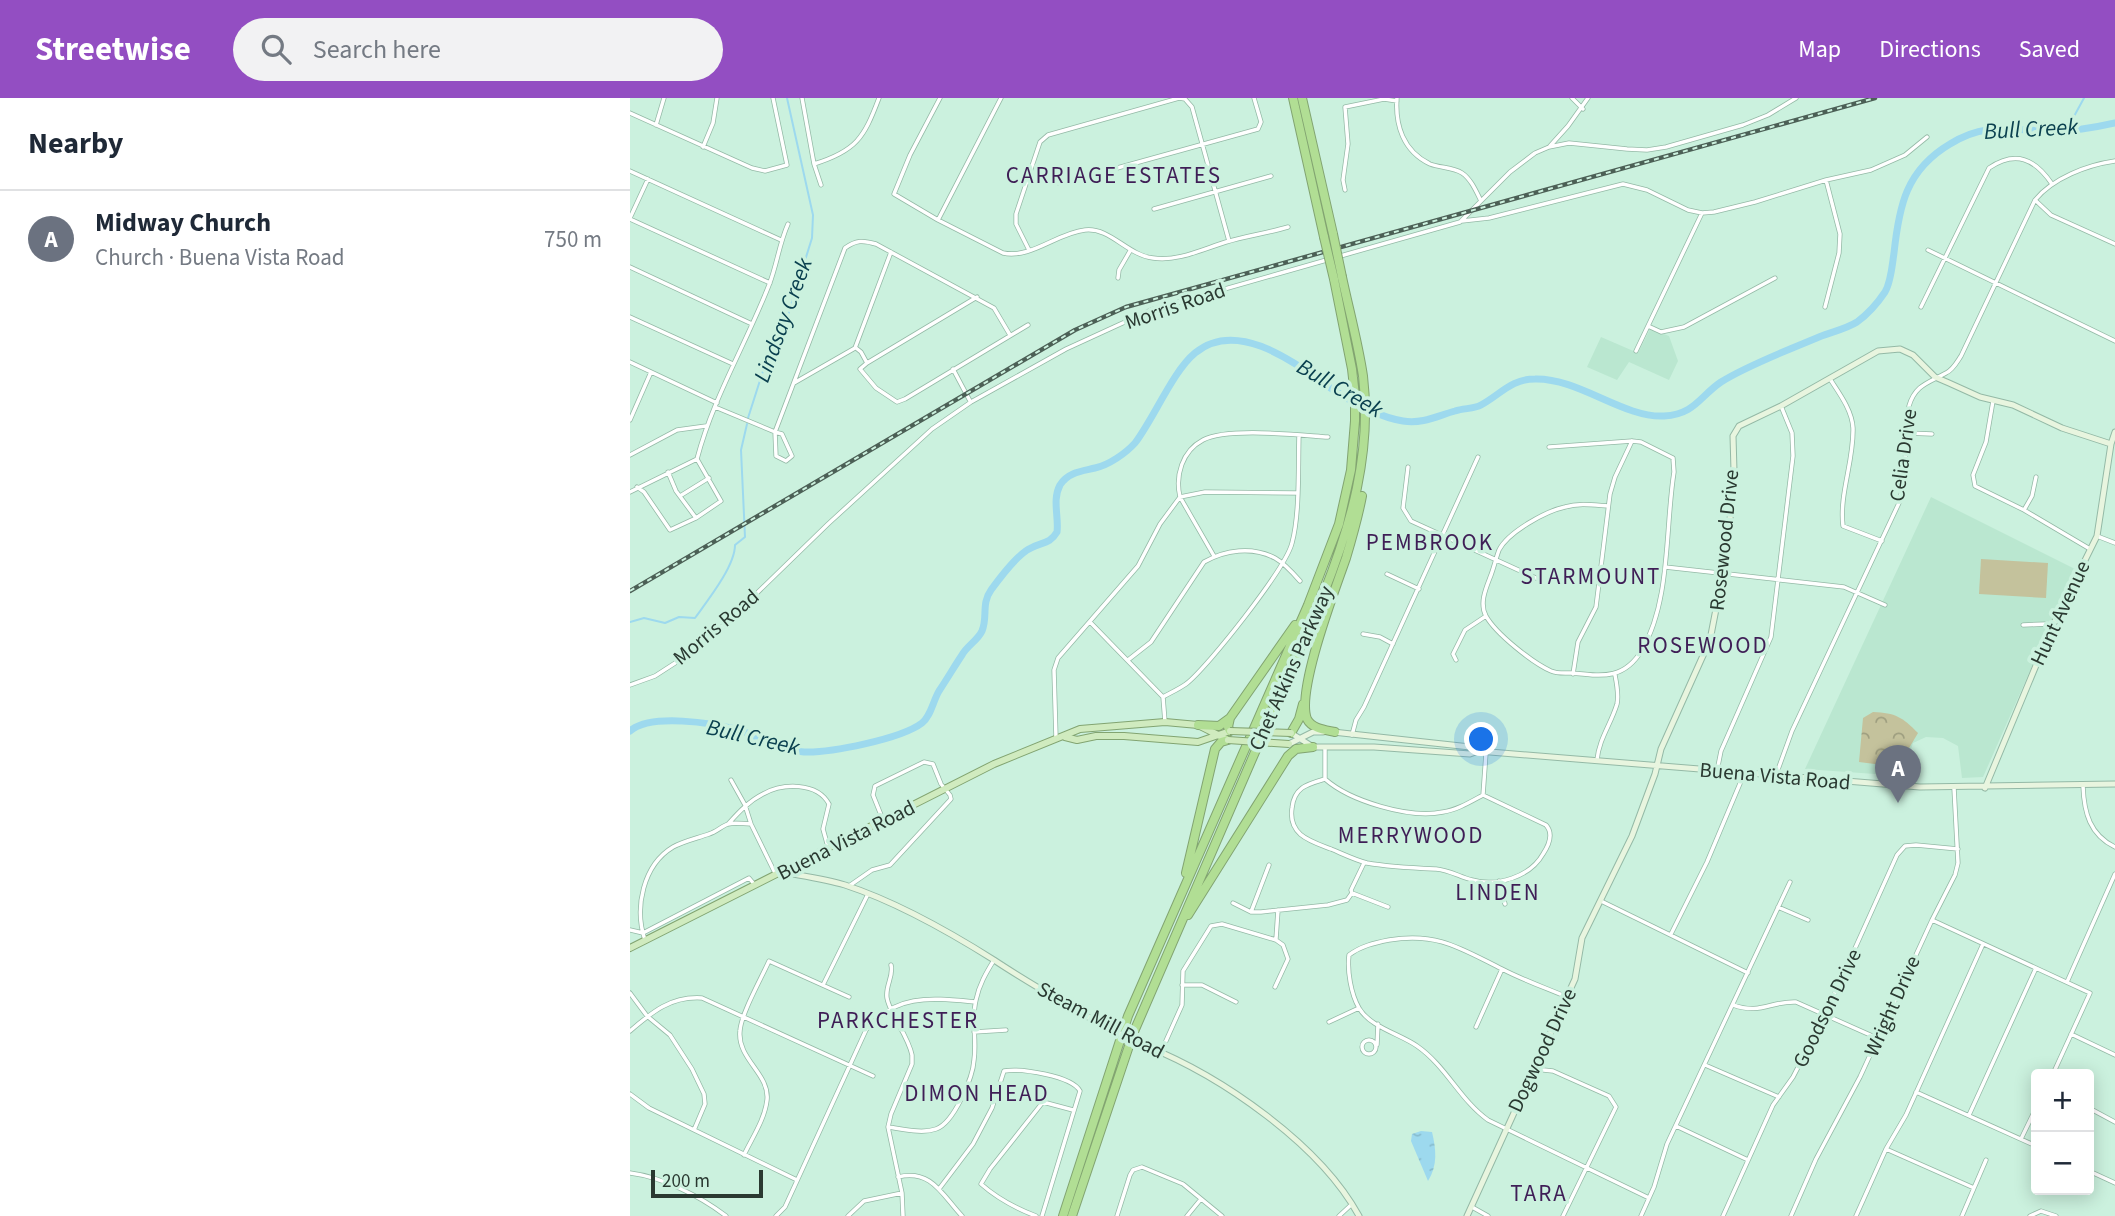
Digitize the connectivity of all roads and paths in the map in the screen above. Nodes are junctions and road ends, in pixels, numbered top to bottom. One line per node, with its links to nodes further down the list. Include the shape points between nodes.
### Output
1 (664, 98): 18 (street)
2 (717, 98): 21 (street)
3 (773, 98): 21 (street, via 786,165 765,171 751,168)
4 (802, 98): 24 (street)
5 (940, 98): 39 (street, via 894,194)
6 (991, 98): 15 (street)
7 (1254, 98): 20 (street, via 1261,122 1258,129)
8 (1293, 98): 43 (highway, Chet Atkins Parkway)
9 (1302, 98): 43 (highway, Chet Atkins Parkway)
10 (1572, 98): 16 (street)
11 (1588, 98): 16 (street)
12 (1797, 98): 22 (street, Morris Road, via 1743,125 1666,147)
13 (877, 99): 24 (street, via 864,132 851,148)
14 (1397, 99): 32 (street, via 1345,107); 35 (street, via 1398,126 1412,151 1428,163 1465,175)
15 (1000, 100): 39 (street)
16 (1583, 108): 22 (street)
17 (630, 113): 18 (street)
18 (656, 125): 21 (street)
19 (1927, 137): 29 (street, via 1891,162)
20 (1202, 143): 27 (street, via 1063,183); 27 (street, via 1192,107 1179,99 1048,135 1040,142); 33 (street)
21 (703, 147)
22 (1549, 147): 35 (street, Morris Road, via 1510,172)
23 (2115, 162): 30 (street, Celia Drive)
24 (814, 164): 31 (street)
25 (630, 170): 28 (street)
26 (1271, 176): 33 (street)
27 (1030, 177): 47 (street, via 1016,223)
28 (648, 178): 38 (street); 44 (street)
29 (1826, 180): 37 (street); 59 (street, via 1840,234)
30 (2052, 184): 34 (street, Celia Drive); 51 (street, via 2030,161 1997,162 1989,168)
31 (821, 185)
32 (1345, 190)
33 (1215, 192): 36 (street); 45 (street)
34 (2035, 200): 46 (street, via 2052,215); 57 (street, Celia Drive)
35 (1481, 201): 40 (street, Morris Road)
36 (1154, 209)
37 (1702, 213): 40 (street, via 1623,184); 64 (street)
38 (630, 218): 56 (street)
39 (938, 220): 47 (street, via 1003,253)
40 (1460, 222): 78 (street, Morris Road, via 1151,310 1066,349)
41 (788, 224): 44 (street)
42 (1289, 227): 45 (street)
43 (1328, 235): 54 (highway, Chet Atkins Parkway, bridge)
44 (781, 240): 56 (street)
45 (1229, 241): 49 (street, via 1167,259)
46 (2115, 244)
47 (1029, 250): 49 (street, via 1085,230 1102,232)
48 (1928, 250): 51 (street)
49 (1130, 251): 53 (street)
50 (891, 252): 58 (street); 67 (street); 76 (street, via 864,240 845,247)
51 (1944, 259): 57 (street); 60 (street)
52 (630, 267): 62 (street)
53 (1118, 278)
54 (1338, 278): 86 (highway, Chet Atkins Parkway, via 1363,375); 125 (highway, Chet Atkins Parkway, via 1352,369 1355,427 1339,524)
55 (1774, 278): 64 (street, via 1684,327 1661,332)
56 (770, 283): 62 (street)
57 (1994, 284): 66 (street); 74 (street, Celia Drive, via 1961,356 1946,373)
58 (977, 297): 65 (street, via 994,308); 70 (street)
59 (1825, 307)
60 (1921, 307)
61 (630, 317): 71 (street)
62 (751, 324): 71 (street)
63 (1028, 325): 65 (street)
64 (1648, 326): 68 (street)
65 (1010, 335): 72 (street)
66 (2115, 341)
67 (855, 348): 70 (street); 76 (street)
68 (1636, 351)
69 (630, 362): 73 (street)
70 (867, 363): 72 (street, via 860,369 865,376 897,402)
71 (734, 364): 79 (street)
72 (953, 369): 78 (street)
73 (651, 372): 79 (street); 81 (street)
74 (1935, 377): 75 (street, Rosewood Drive, via 1913,355 1887,348); 77 (street, Rosewood Drive); 85 (street, Celia Drive, via 1913,394)
75 (1830, 379): 80 (street, Rosewood Drive); 110 (street, via 1853,427 1843,526)
76 (794, 383): 83 (street)
77 (1993, 401): 91 (street, Rosewood Drive); 106 (street, via 1986,442 1973,475 1975,486)
78 (971, 402): 136 (street, Morris Road, via 922,438 690,654)
79 (716, 405): 82 (street); 83 (street)
80 (1781, 406): 117 (street, Rosewood Drive, via 1739,426 1733,436 1734,471); 120 (street, via 1792,433 1793,456)
81 (630, 420)
82 (706, 426): 93 (street, via 677,430); 95 (street)
83 (775, 432): 83 (street, via 776,456 786,461 792,456 789,446 782,434)
84 (2115, 432): 91 (street, Hunt Avenue)
85 (1907, 433): 87 (street); 110 (street, Celia Drive, via 1903,486)
86 (1365, 434): 138 (highway, via 1357,521 1322,628); 196 (highway, Chet Atkins Parkway, via 1358,490 1340,552)
87 (1932, 434)
88 (1299, 435): 89 (street); 102 (street); 104 (street, via 1227,435 1203,440 1182,464)
89 (1328, 437)
90 (1632, 442): 92 (street); 105 (street, via 1615,477); 116 (street, via 1673,457)
91 (2111, 444): 109 (street, Hunt Avenue)
92 (1549, 447)
93 (630, 455)
94 (1478, 457): 108 (street)
95 (697, 459): 97 (street); 99 (street)
96 (1408, 467): 108 (street, via 1405,513 1411,521)
97 (668, 472): 100 (street); 103 (street)
98 (2036, 477): 106 (street)
99 (709, 478): 103 (street); 107 (street, via 721,501)
100 (637, 487): 101 (street); 107 (street, via 670,530)
101 (630, 492)
102 (1297, 493): 104 (street, via 1205,492); 115 (street, via 1292,545)
103 (680, 496): 107 (street)
104 (1180, 497): 113 (street); 127 (street, via 1138,566)
105 (1608, 506): 114 (street, via 1564,507 1538,518 1499,549); 134 (street, via 1596,607 1578,642)
106 (2024, 510): 112 (street)
107 (696, 518)
108 (1443, 536): 114 (street); 122 (street)
109 (2097, 536): 111 (street); 112 (street, Hunt Avenue)
110 (1882, 541): 123 (street, Celia Drive)
111 (2115, 543)
112 (2090, 549): 129 (street, Hunt Avenue)
113 (1214, 556): 115 (street, via 1236,550); 132 (street, via 1204,562 1151,642)
114 (1497, 560): 119 (street); 126 (street, via 1483,598)
115 (1282, 564): 121 (street); 137 (street, via 1187,684)
116 (1665, 567): 117 (street); 135 (street, via 1654,624 1641,652)
117 (1723, 573): 120 (street); 155 (street, Rosewood Drive, via 1710,640)
118 (1387, 574): 122 (street)
119 (1538, 579)
120 (1778, 579): 123 (street); 156 (street, via 1768,646 1721,751)
121 (1300, 581)
122 (1419, 589): 131 (street)
123 (1856, 592): 124 (street); 158 (street, Celia Drive)
124 (1885, 605)
125 (1308, 606): 139 (highway); 198 (highway, Chet Atkins Parkway)
126 (1486, 616): 133 (street, via 1465,630 1453,654); 134 (street, via 1540,665 1554,673)
127 (1090, 622): 132 (street); 148 (street, via 1058,658 1054,670)
128 (2023, 625): 129 (street)
129 (2052, 627): 164 (street, Hunt Avenue)
130 (1363, 634): 131 (street)
131 (1393, 644): 144 (street)
132 (1128, 660): 137 (street)
133 (1456, 660)
134 (1573, 674): 135 (street)
135 (1615, 674): 154 (street, via 1617,705 1601,737)
136 (630, 685)
137 (1163, 697): 140 (street)
138 (1305, 699): 142 (highway, via 1310,723); 146 (highway)
139 (1230, 718): 141 (highway, via 1220,726); 145 (highway)
140 (1165, 722): 141 (main road, Buena Vista Road); 147 (main road, Buena Vista Road, via 1080,729)
141 (1198, 725): 143 (main road, Buena Vista Road)
142 (1335, 732): 144 (street, Buena Vista Road); 146 (street, Buena Vista Road)
143 (1216, 735): 145 (main road, Buena Vista Road); 147 (main road, Buena Vista Road, via 1198,742)
144 (1352, 735): 152 (street, Buena Vista Road)
145 (1229, 736): 146 (main road, Buena Vista Road, bridge); 149 (main road, Buena Vista Road, bridge); 198 (highway, via 1215,749 1185,876)
146 (1294, 736): 149 (street, Buena Vista Road); 150 (street, Buena Vista Road)
147 (1065, 737): 148 (main road, Buena Vista Road)
148 (1057, 740): 165 (main road, Buena Vista Road, via 1014,755)
149 (1289, 744)
150 (1313, 747): 151 (street, Buena Vista Road); 196 (highway, via 1296,749 1289,757)
151 (1325, 748): 152 (street, Buena Vista Road); 159 (street)
152 (1478, 751): 153 (street, Buena Vista Road)
153 (1486, 752): 154 (street, Buena Vista Road); 166 (street)
154 (1597, 760): 155 (street, Buena Vista Road)
155 (1656, 765): 156 (street, Buena Vista Road); 185 (street, Dogwood Drive, via 1632,836)
156 (1717, 771): 157 (street, Buena Vista Road)
157 (1744, 772): 158 (street, Buena Vista Road); 195 (street)
158 (1776, 775): 163 (street, Buena Vista Road)
159 (1325, 779): 166 (street, via 1368,802 1424,813 1447,812); 174 (street, via 1306,784 1296,793 1292,824 1309,841)
160 (731, 780): 167 (street)
161 (2115, 784): 162 (street, Buena Vista Road)
162 (2083, 786): 164 (street, Buena Vista Road); 172 (street, via 2093,830)
163 (1954, 788): 164 (street, Buena Vista Road); 173 (street, Wright Drive)
164 (1985, 788)
165 (946, 790): 168 (main road, Buena Vista Road); 168 (street, via 933,764 924,762 875,786 873,795); 182 (street, via 951,799 906,850 890,865 872,870)
166 (1483, 795): 180 (street, via 1550,830 1547,847 1535,865 1518,877)
167 (745, 805): 169 (street); 170 (street); 171 (street, via 773,790 798,786 818,791 830,804 823,829)
168 (883, 820): 171 (main road, Buena Vista Road)
169 (729, 824): 170 (street); 197 (street, via 673,847 649,871 642,897)
170 (751, 824): 177 (street)
171 (828, 847): 175 (main road, Buena Vista Road)
172 (2115, 847)
173 (1958, 849): 192 (street, Wright Drive, via 1955,875); 219 (street, Goodson Drive, via 1905,846 1897,855)
174 (1364, 863): 180 (street, via 1438,869 1480,882); 183 (street)
175 (797, 864): 177 (main road, Buena Vista Road); 179 (street)
176 (1269, 865): 191 (street)
177 (779, 873): 179 (street, Steam Mill Road); 197 (main road, Buena Vista Road)
178 (2115, 874): 207 (street)
179 (807, 876): 182 (street, Steam Mill Road)
180 (1499, 881): 187 (street)
181 (1790, 882): 189 (street)
182 (849, 886): 184 (street, Steam Mill Road)
183 (1352, 893): 188 (street); 190 (street, via 1347,900 1328,905)
184 (868, 894): 202 (street, Steam Mill Road); 208 (street)
185 (1599, 900): 195 (street); 213 (street, Dogwood Drive, via 1582,939)
186 (1233, 903): 191 (street)
187 (1505, 904)
188 (1388, 907)
189 (1777, 907): 193 (street); 206 (street)
190 (1278, 910): 191 (street); 199 (street)
191 (1251, 912)
192 (1932, 919): 200 (street); 229 (street, Wright Drive)
193 (1808, 920)
194 (630, 930): 197 (street)
195 (1671, 934): 206 (street)
196 (1175, 935): 279 (highway, Chet Atkins Parkway, via 1133,1034)
197 (644, 937): 201 (main road, Buena Vista Road)
198 (1162, 937): 278 (highway, Chet Atkins Parkway, via 1128,1016)
199 (1276, 940): 209 (street, via 1222,924 1211,926 1183,971); 210 (street, via 1283,944 1288,960)
200 (1983, 944): 204 (street); 238 (street)
201 (630, 948)
202 (994, 960): 214 (street); 231 (street, Steam Mill Road, bridge, via 1105,1027)
203 (891, 965): 218 (street, via 887,999)
204 (2036, 968): 207 (street); 243 (street)
205 (1502, 969): 213 (street); 217 (street, via 1438,940 1403,938 1358,948 1349,955 1348,964); 224 (street)
206 (1748, 973): 216 (street)
207 (2067, 982): 228 (street, via 2090,993)
208 (823, 985): 212 (street); 221 (street, via 769,961)
209 (1182, 985): 215 (street, via 1202,985); 231 (street, via 1182,1004)
210 (1275, 987)
211 (630, 993): 220 (street)
212 (849, 996)
213 (1567, 998): 235 (street, Dogwood Drive)
214 (975, 1002): 218 (street, via 930,998 910,1000); 227 (street)
215 (1236, 1002)
216 (1733, 1005): 219 (street, via 1756,1010 1796,1002); 234 (street)
217 (1359, 1008): 222 (street); 223 (street)
218 (892, 1009): 233 (street, via 866,1030); 247 (street, via 912,1064)
219 (1825, 1015): 229 (street); 240 (street, Goodson Drive)
220 (647, 1016): 221 (street, via 670,1002 690,998); 226 (street); 249 (street, via 670,1035 704,1094 705,1104)
221 (744, 1017): 233 (street); 253 (street, via 741,1046 764,1083 767,1099)
222 (1329, 1022)
223 (1378, 1024): 230 (street); 248 (street, via 1418,1047 1447,1074 1473,1109)
224 (1476, 1027)
225 (1006, 1030): 227 (street)
226 (630, 1031)
227 (974, 1031): 247 (street, via 972,1073 946,1125 924,1131)
228 (2071, 1034): 232 (street); 236 (street)
229 (1878, 1038): 289 (street, Wright Drive)
230 (1377, 1045): 230 (street, via 1367,1040 1362,1051 1370,1055)
231 (1161, 1052): 267 (street, Steam Mill Road, via 1210,1077 1281,1128 1321,1165)
232 (2115, 1055)
233 (850, 1065): 237 (street); 260 (street)
234 (1705, 1065): 240 (street); 246 (street)
235 (1534, 1069): 248 (street, Dogwood Drive); 256 (street, via 1553,1071 1609,1096 1616,1107)
236 (2055, 1069)
237 (873, 1076)
238 (1916, 1092): 243 (street); 252 (street)
239 (630, 1094): 249 (street)
240 (1779, 1097): 254 (street, Goodson Drive)
241 (1073, 1110): 263 (street, via 1080,1091 1077,1085 1033,1072 1004,1071 973,1144); 276 (street, via 1043,1102 981,1184 1014,1208); 277 (street)
242 (2094, 1111): 245 (street)
243 (1969, 1115): 250 (street)
244 (2031, 1118): 250 (street)
245 (2115, 1122)
246 (1676, 1126): 254 (street); 265 (street)
247 (888, 1127): 259 (street)
248 (1506, 1129): 256 (street); 268 (street, Dogwood Drive)
249 (694, 1130): 253 (street)
250 (2021, 1139): 251 (street)
251 (2031, 1144)
252 (1886, 1149): 262 (street); 270 (street)
253 (744, 1155): 260 (street)
254 (1748, 1160): 288 (street, Goodson Drive)
255 (1986, 1160): 262 (street)
256 (1587, 1167): 265 (street); 269 (street)
257 (630, 1173): 271 (street, via 668,1185)
258 (2094, 1174): 261 (street)
259 (898, 1177): 263 (street, via 923,1175); 264 (street)
260 (797, 1180): 272 (street)
261 (2115, 1184)
262 (1974, 1188): 290 (street)
263 (939, 1189): 275 (street)
264 (902, 1193): 273 (street, via 864,1201); 274 (street)
265 (1649, 1198): 287 (street)
266 (1201, 1199): 280 (street, via 1183,1184 1142,1167 1130,1175); 281 (street); 282 (street)
267 (1352, 1203): 283 (street); 284 (street, Steam Mill Road)
268 (1472, 1208): 285 (street, Dogwood Drive); 286 (street)
269 (1564, 1214)
270 (1858, 1215)
271 (726, 1216)
272 (776, 1216)
273 (848, 1216)
274 (903, 1216)
275 (962, 1216)
276 (1036, 1216)
277 (1042, 1216)
278 (1063, 1216)
279 (1072, 1216)
280 (1117, 1216)
281 (1187, 1216)
282 (1222, 1216)
283 (1339, 1216)
284 (1359, 1216)
285 (1467, 1216)
286 (1488, 1216)
287 (1641, 1216)
288 (1723, 1216)
289 (1791, 1216)
290 (1962, 1216)
291 (2030, 1216): 292 (street, via 2041,1211)
292 (2056, 1216)

